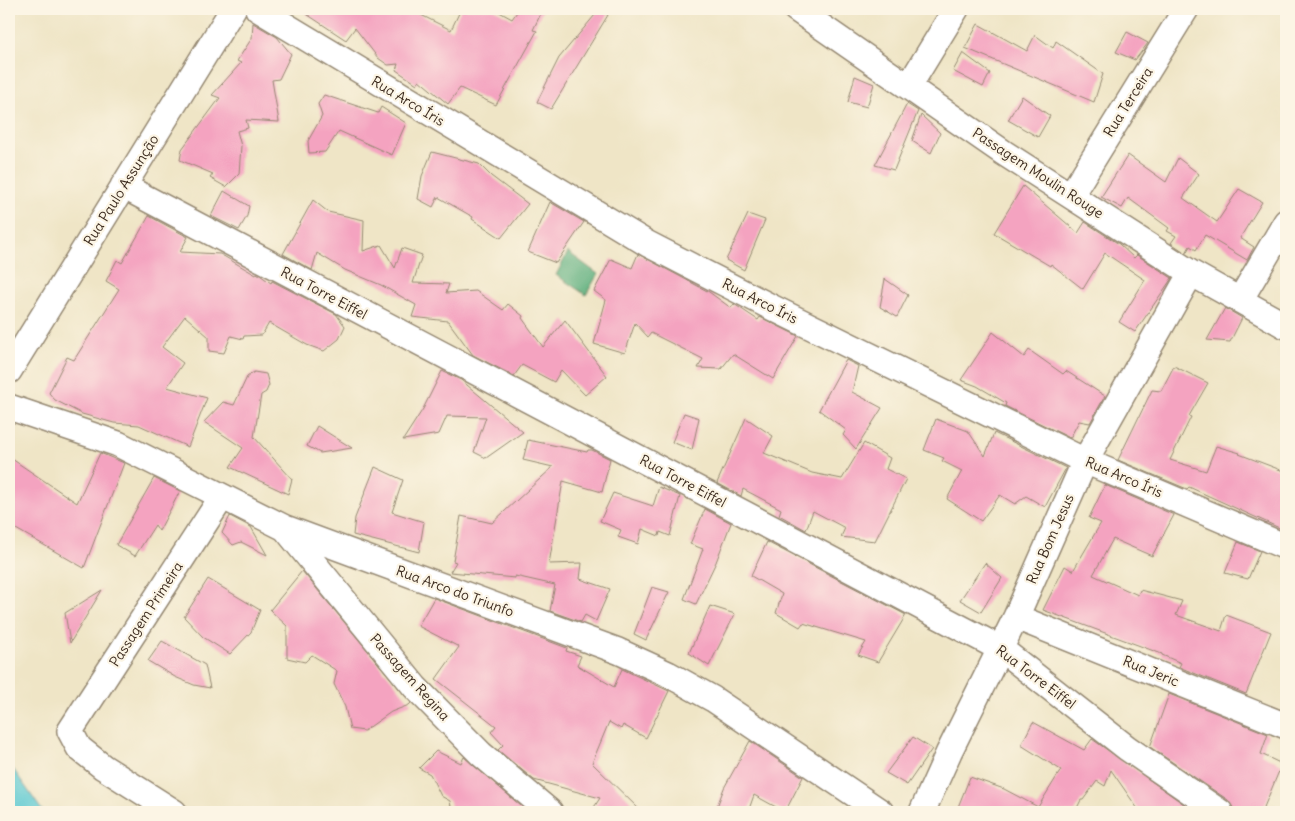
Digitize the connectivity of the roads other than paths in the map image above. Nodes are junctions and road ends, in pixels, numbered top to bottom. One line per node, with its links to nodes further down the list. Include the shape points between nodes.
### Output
1 (233, 9): 7 (street, Rua Paulo Assunção)
2 (258, 9): 15 (street, Rua Arco Íris, via 648,244)
3 (796, 9): 6 (street, Passagem Moulin Rouge)
4 (956, 9): 6 (street)
5 (1186, 9): 8 (street, Rua Terceira)
6 (909, 86): 8 (street, Passagem Moulin Rouge, via 1004,153)
7 (123, 186): 13 (street, Rua Paulo Assunção); 20 (street, Rua Torre Eiffel)
8 (1071, 195): 10 (street, Passagem Moulin Rouge)
9 (1286, 222): 11 (street)
10 (1191, 273): 11 (street, Passagem Moulin Rouge); 15 (street, Rua Bom Jesus)
11 (1240, 300): 12 (street, Passagem Moulin Rouge)
12 (1286, 326)
13 (9, 371)
14 (9, 407): 16 (street, Rua Arco do Triunfo, via 118,444)
15 (1086, 461): 18 (street, Rua Arco Íris); 19 (street, Rua Bom Jesus)
16 (222, 496): 17 (street, Rua Arco do Triunfo); 22 (street, Passagem Primeira, via 70,731 79,748 102,767)
17 (285, 528): 23 (street, Passagem Regina, via 414,687 482,754); 24 (street, Rua Arco do Triunfo, via 618,651 668,674 713,699)
18 (1286, 547)
19 (1016, 617): 20 (street, Rua Bom Jesus); 21 (street, Rua Jeric)
20 (1001, 648): 25 (street, Rua Bom Jesus); 26 (street, Rua Torre Eiffel, via 1127,748)
21 (1286, 726)
22 (174, 812)
23 (550, 812)
24 (881, 812)
25 (922, 812)
26 (1220, 812)

